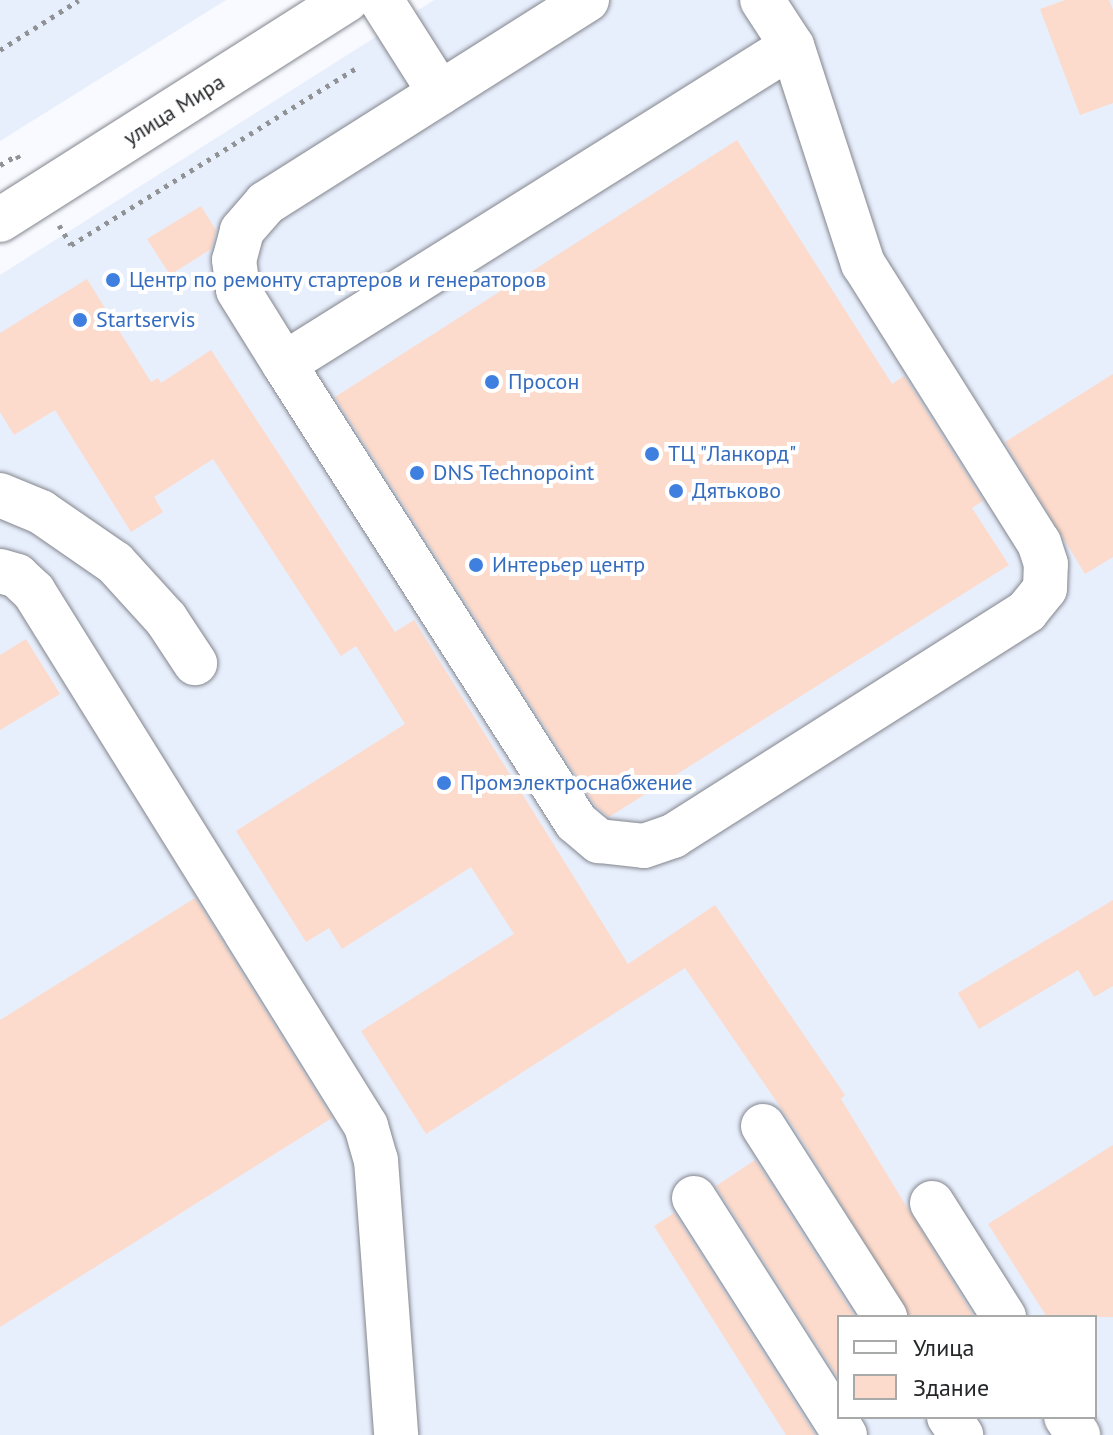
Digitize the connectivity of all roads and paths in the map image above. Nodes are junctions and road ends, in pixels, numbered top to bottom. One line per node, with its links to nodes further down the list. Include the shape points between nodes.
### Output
1 (79, 0): 7 (path)
2 (347, 0): 11 (main road, улица Мира)
3 (381, 0): 9 (main road)
4 (587, 0): 9 (main road)
5 (762, 0): 6 (main road)
6 (792, 46): 13 (main road); 13 (main road, via 863,264 1039,543 1046,564 1045,589 1027,611 673,836 644,846 599,841 576,822)
7 (0, 50)
8 (357, 68): 11 (path, via 71,245)
9 (440, 93): 13 (main road, via 266,203 242,231 234,260 238,290)
10 (0, 165): 11 (path, via 17,155)
11 (41, 194): 12 (main road, улица Мира)
12 (0, 220)
13 (284, 364)
14 (0, 495): 16 (main road, via 41,512 115,563 166,619)
15 (0, 571): 22 (main road, via 17,576 34,592 366,1126 376,1160)
16 (195, 663)
17 (763, 1126): 20 (main road)
18 (694, 1198): 23 (main road)
19 (932, 1203): 21 (main road)
20 (884, 1315)
21 (1003, 1315)
22 (396, 1435)
23 (845, 1435)

